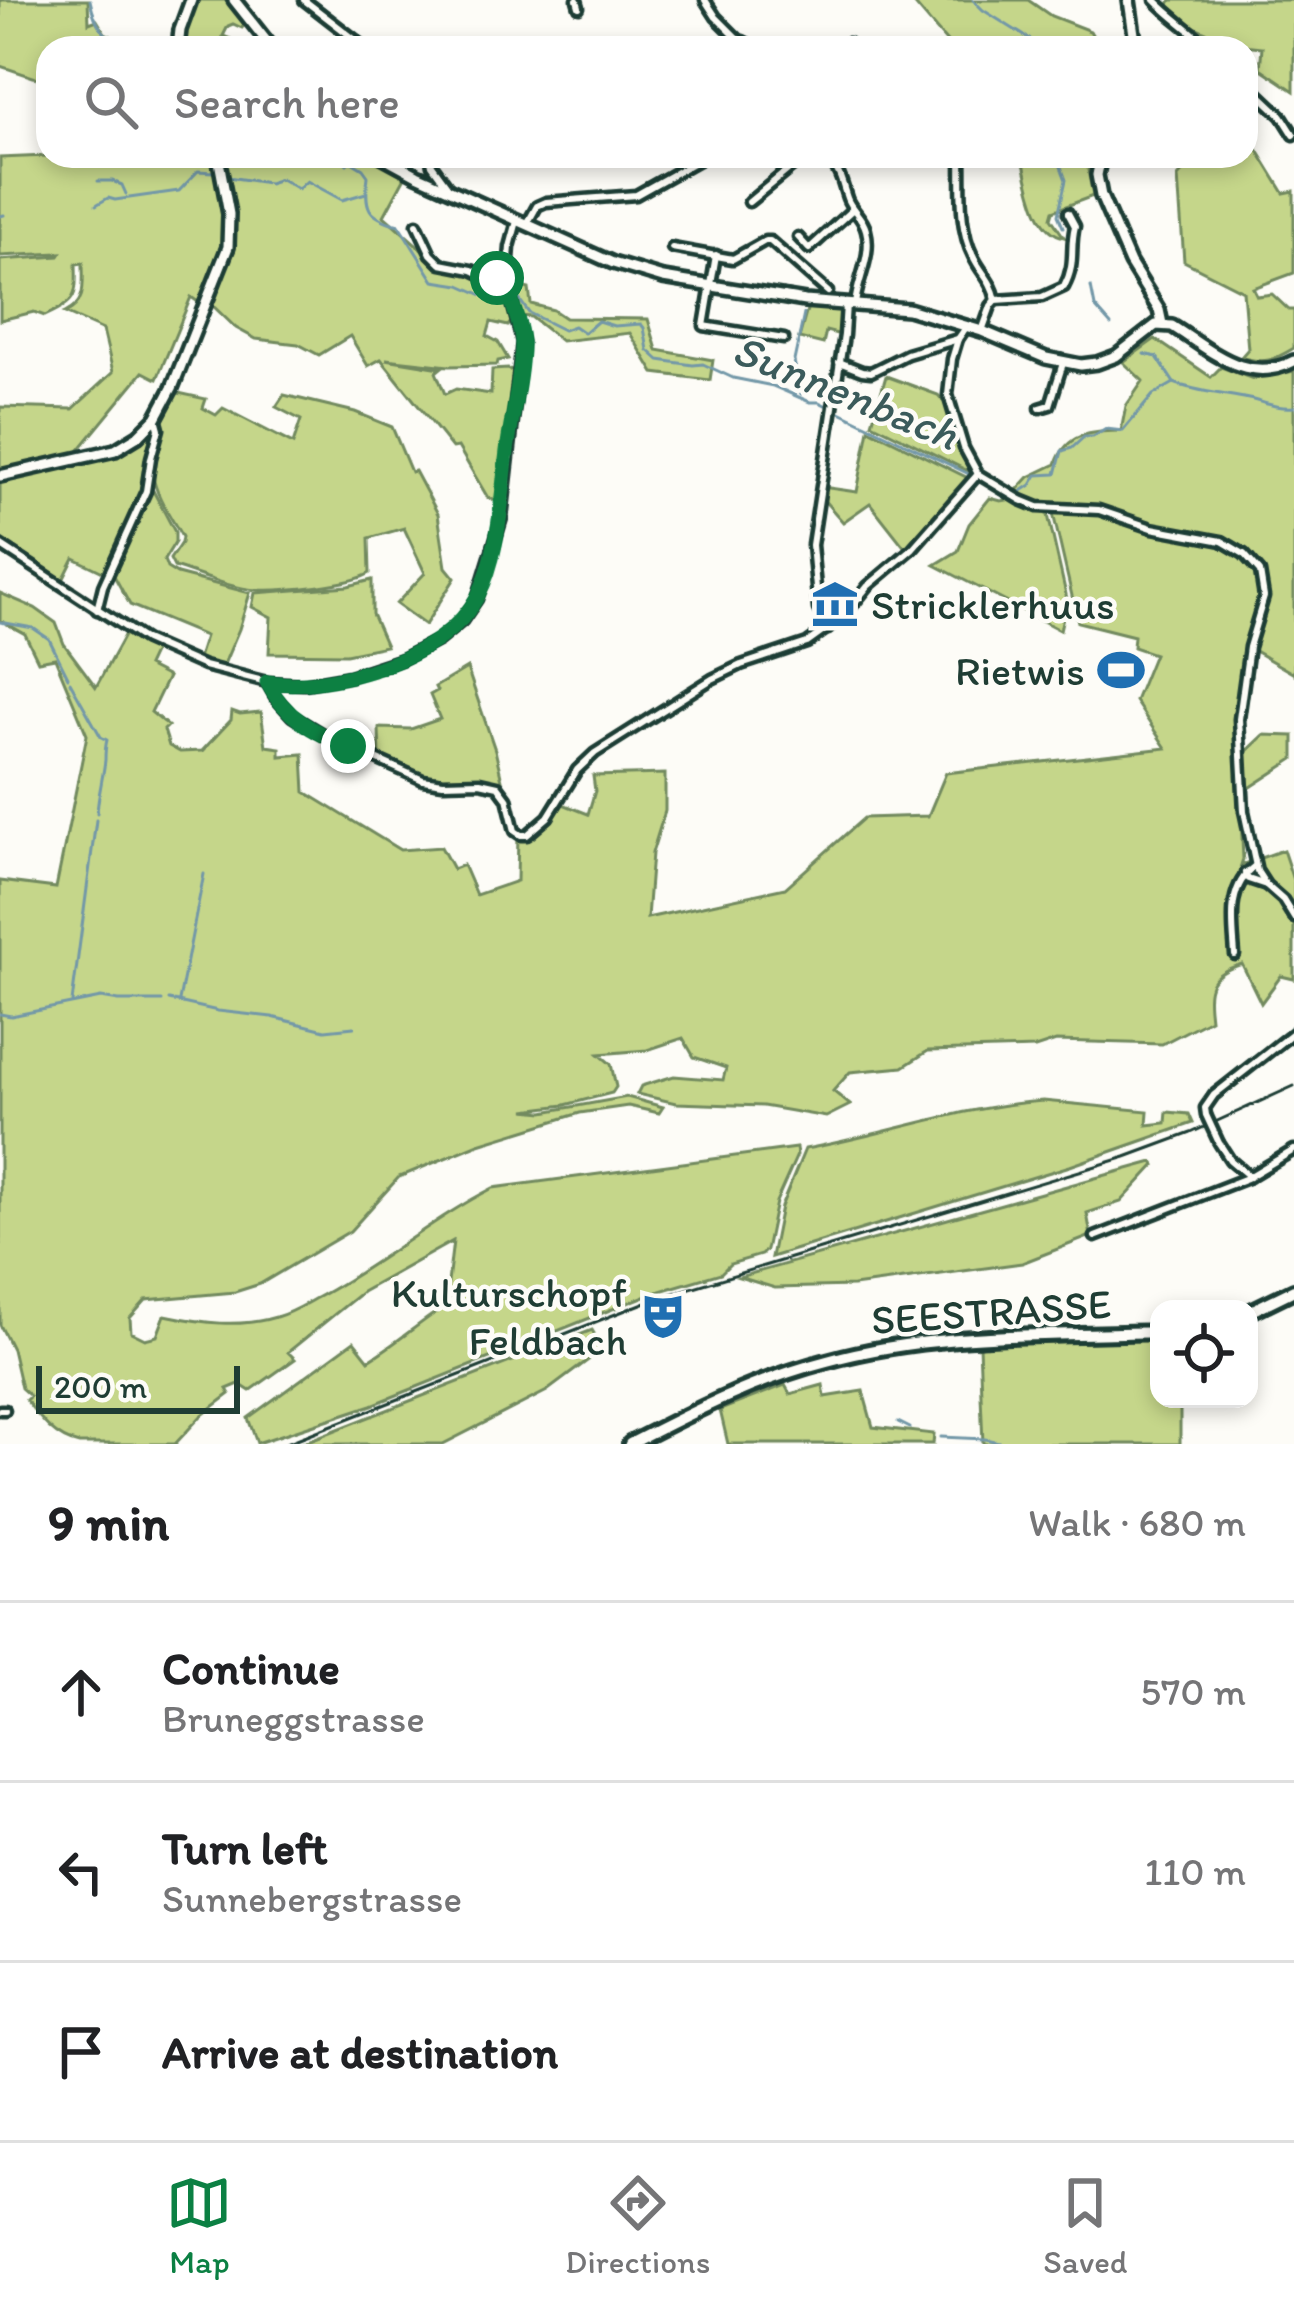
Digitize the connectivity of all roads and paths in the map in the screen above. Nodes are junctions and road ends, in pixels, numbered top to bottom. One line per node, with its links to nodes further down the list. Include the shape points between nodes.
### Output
1 (190, 0): 7 (main road)
2 (234, 0): 8 (main road)
3 (304, 0): 9 (street)
4 (704, 0): 10 (street)
5 (1129, 0): 11 (main road)
6 (1155, 0): 12 (street)
7 (179, 36)
8 (262, 36)
9 (350, 36)
10 (736, 36)
11 (1134, 36)
12 (1198, 36)
13 (1258, 93): 14 (street)
14 (1294, 135)
15 (220, 168): 46 (main road, via 228,247)
16 (408, 168): 23 (main road)
17 (434, 168): 23 (street)
18 (684, 168): 27 (street, via 636,195 546,202)
19 (790, 168): 24 (street)
20 (836, 168): 25 (street)
21 (961, 168): 35 (street, via 964,232)
22 (1099, 168): 37 (main road, via 1101,196)
23 (448, 187): 27 (main road)
24 (749, 202)
25 (854, 209): 29 (street, via 809,249); 36 (street, via 868,242)
26 (1067, 213): 35 (street, via 1075,256 1064,287 1042,298)
27 (522, 222): 32 (street); 33 (main road, via 629,269)
28 (417, 224): 32 (street, via 441,264)
29 (798, 237)
30 (672, 248): 31 (street)
31 (716, 255): 33 (street); 34 (street, via 733,259 770,241)
32 (507, 278): 52 (street, via 521,346 502,518 477,599 450,632 402,659 331,680)
33 (711, 285): 36 (main road); 40 (street, via 704,326)
34 (828, 292)
35 (996, 300): 39 (street)
36 (850, 305): 38 (main road, via 908,309); 43 (street)
37 (1162, 324): 42 (main road, via 1249,369); 44 (main road, via 1107,360)
38 (967, 326): 39 (main road); 41 (street)
39 (982, 331): 44 (main road)
40 (784, 339)
41 (958, 339): 43 (street, via 878,370); 47 (street, via 948,395)
42 (1294, 361)
43 (839, 362): 51 (street, via 812,545 818,609)
44 (1063, 363): 45 (street, via 1050,405)
45 (1040, 408)
46 (156, 418): 48 (main road, via 115,450); 50 (street, via 146,490)
47 (978, 474): 51 (street); 53 (street, via 1027,503 1099,510 1222,541 1260,572 1264,597 1239,719)
48 (0, 476)
49 (0, 545): 50 (street)
50 (97, 610): 52 (street, via 170,652)
51 (828, 629): 52 (street, via 722,673 595,753 530,834 518,834 498,786 423,780 327,737 292,716)
52 (267, 682)
53 (1255, 866): 54 (street); 55 (street)
54 (1245, 874): 55 (street); 57 (street, via 1233,902)
55 (1266, 885): 56 (street)
56 (1294, 918)
57 (1235, 955)
58 (1294, 1032): 60 (street, bridge, via 1204,1108 1230,1160)
59 (1294, 1150): 60 (street)
60 (1250, 1177): 61 (street)
61 (1095, 1237)
62 (1294, 1290): 63 (main road)
63 (1258, 1308)
64 (1150, 1332): 65 (main road, SEESTRASSE, via 959,1338 867,1351 765,1380)
65 (630, 1444)

